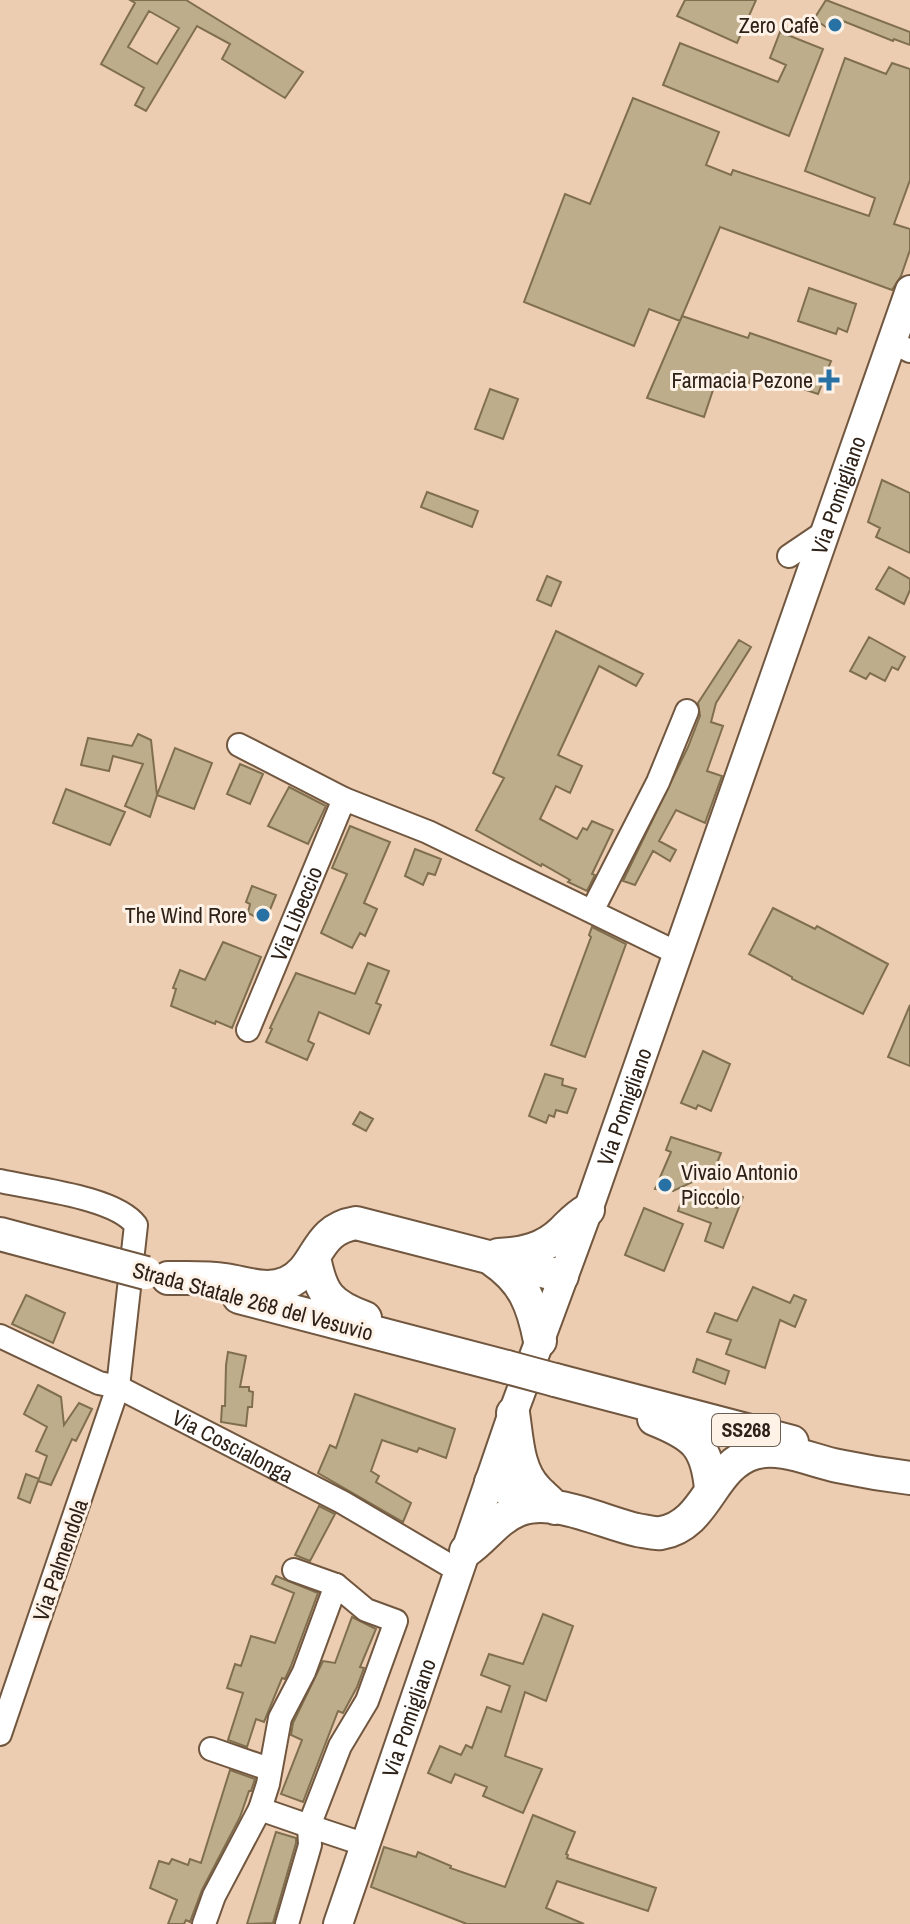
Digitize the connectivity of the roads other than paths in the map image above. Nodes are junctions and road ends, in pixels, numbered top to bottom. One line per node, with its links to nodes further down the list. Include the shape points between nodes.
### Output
1 (910, 290): 2 (main road, Via Pomigliano)
2 (901, 346): 3 (main road, Via Pomigliano)
3 (826, 531): 4 (street); 9 (main road, Via Pomigliano)
4 (789, 556)
5 (687, 711): 8 (street, via 658,782)
6 (239, 745): 7 (street)
7 (344, 799): 8 (street, via 428,832); 10 (street, Via Libeccio)
8 (592, 911): 9 (street)
9 (677, 953): 12 (main road, Via Pomigliano)
10 (248, 1030)
11 (0, 1181): 22 (street, Via Palmendola, via 111,1205 136,1225)
12 (588, 1210): 14 (highway, via 543,1246); 17 (main road, Via Pomigliano)
13 (0, 1234): 16 (highway, Strada Statale 268 del Vesuvio / SS268)
14 (487, 1256): 15 (highway, SS268, via 356,1223 325,1237); 17 (highway, SS268); 19 (highway, via 510,1271 525,1291)
15 (314, 1257): 16 (highway, SS268, via 301,1274 272,1287); 20 (highway, via 319,1283 339,1306)
16 (143, 1272): 20 (highway, Strada Statale 268 del Vesuvio / SS268)
17 (562, 1276): 19 (main road, Via Pomigliano)
18 (0, 1336): 22 (street, Via Coscialonga)
19 (540, 1341): 23 (main road, Via Pomigliano)
20 (449, 1352): 21 (highway, Strada Statale 268 del Vesuvio / SS268, bridge)
21 (568, 1383): 24 (highway, SS268); 26 (highway, SS268, via 678,1428 706,1456)
22 (118, 1387): 28 (street, Via Coscialonga); 31 (street, Via Palmendola)
23 (513, 1413): 25 (main road, Via Pomigliano); 27 (highway, via 520,1459 536,1490)
24 (910, 1476): 26 (highway, SS268, via 768,1451 739,1460)
25 (491, 1482): 27 (highway, SS268); 28 (main road, Via Pomigliano)
26 (711, 1489): 27 (highway, SS268, via 695,1516 674,1530 655,1534)
27 (555, 1508): 28 (highway, via 530,1506 509,1514 489,1528)
28 (463, 1561): 36 (main road, Via Pomigliano)
29 (294, 1570): 30 (street)
30 (336, 1585): 33 (street, via 304,1672 280,1718); 35 (street, via 366,1610 396,1621 367,1701 340,1746)
31 (0, 1734)
32 (211, 1749): 33 (street)
33 (269, 1769): 34 (street)
34 (260, 1809): 35 (street); 37 (street)
35 (309, 1826): 36 (street); 38 (street, via 310,1845)
36 (366, 1845): 39 (main road, Via Pomigliano)
37 (204, 1924)
38 (287, 1924)
39 (338, 1924)

